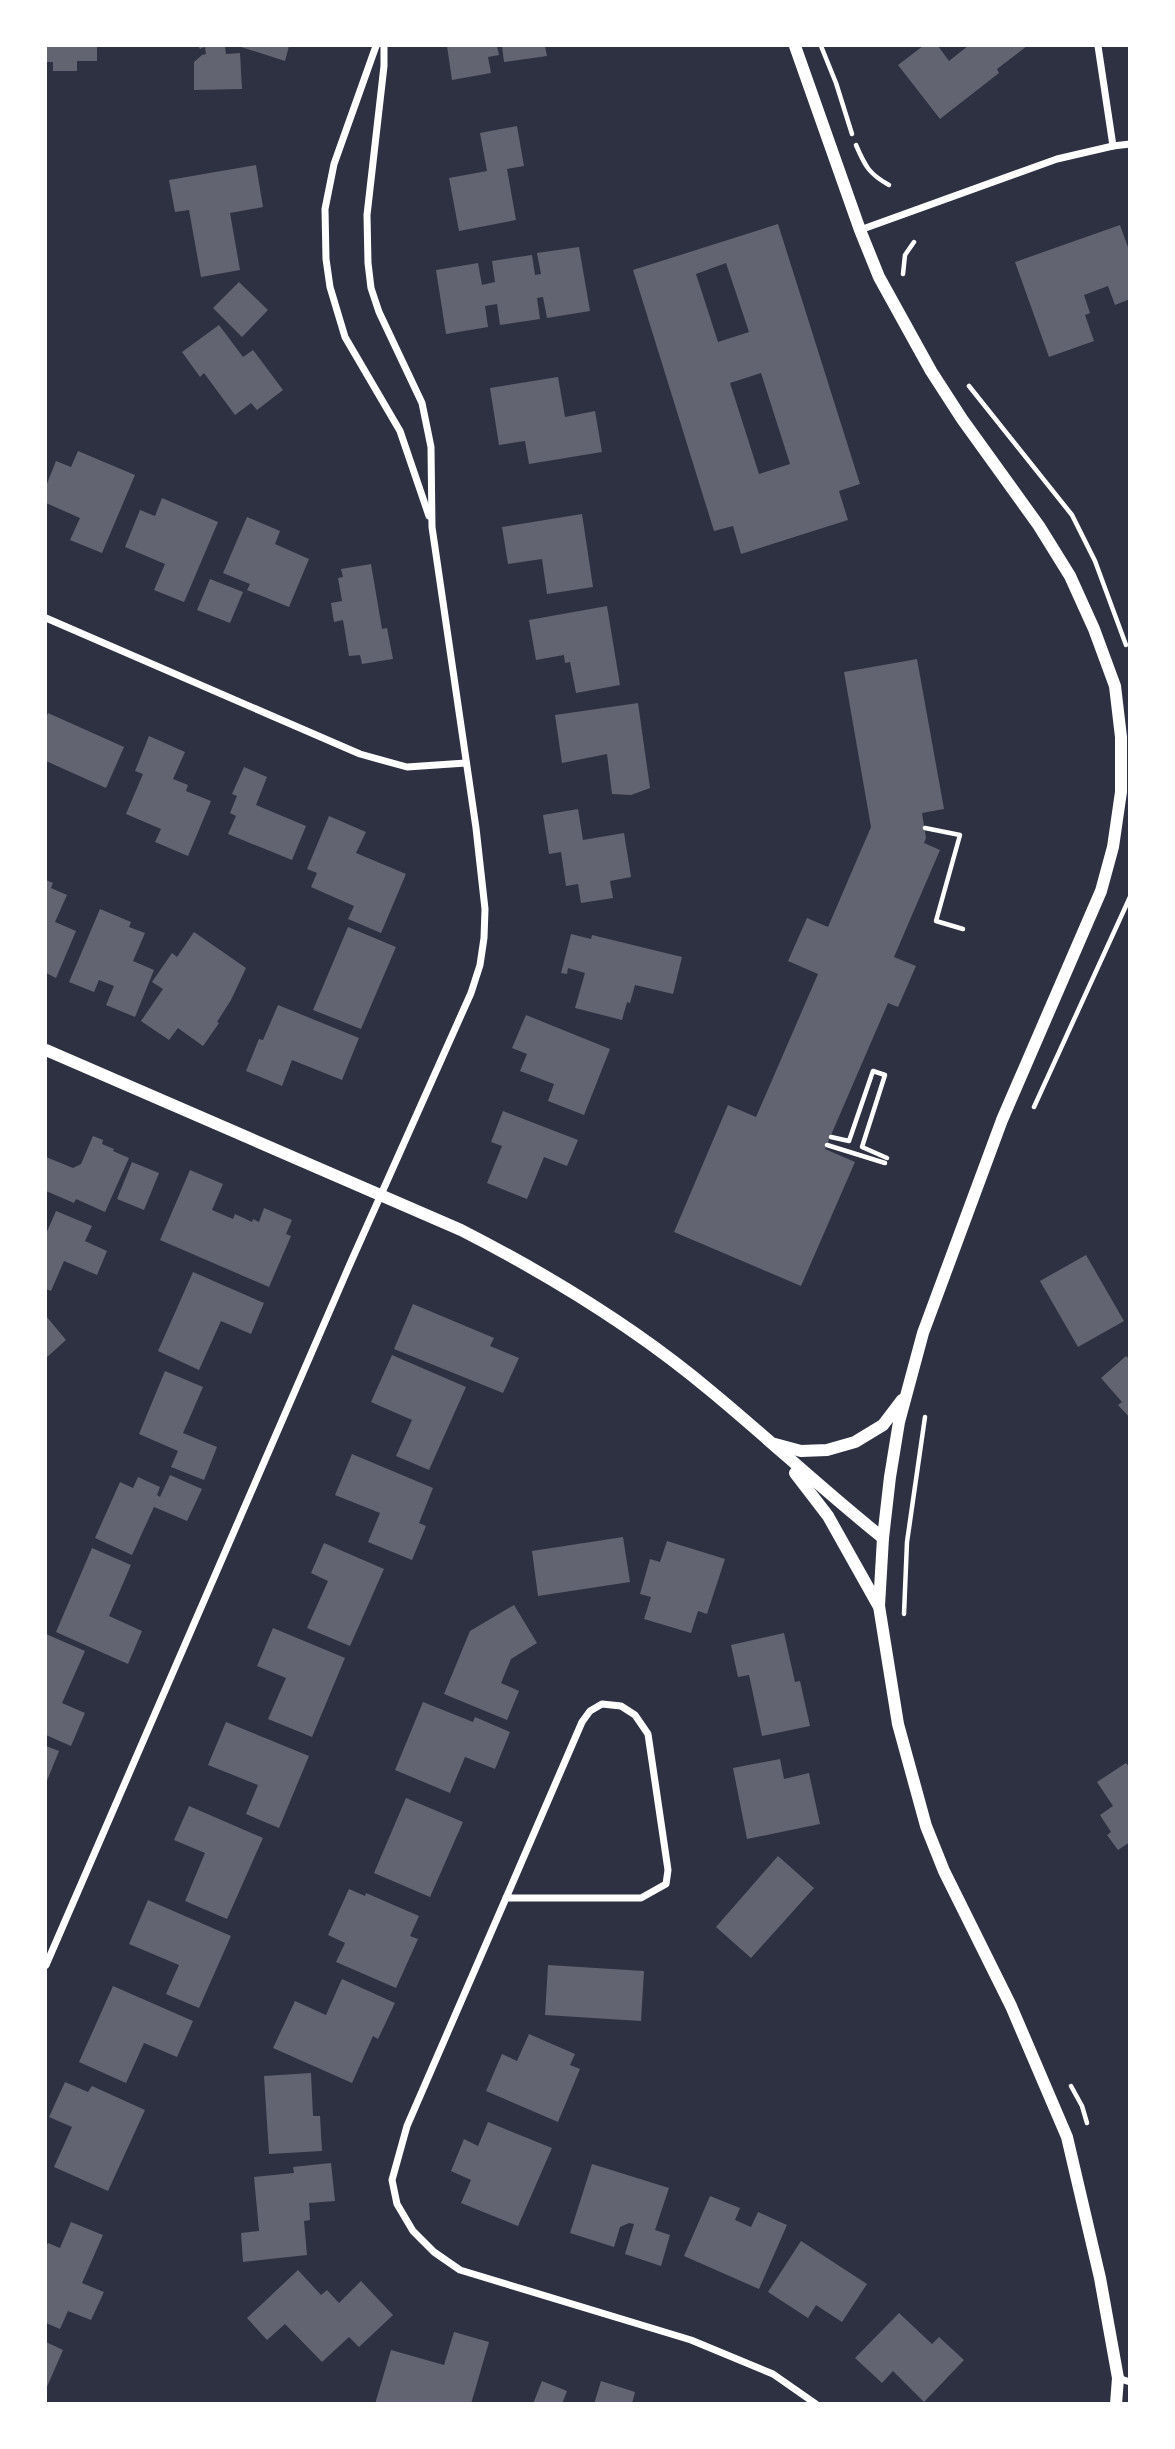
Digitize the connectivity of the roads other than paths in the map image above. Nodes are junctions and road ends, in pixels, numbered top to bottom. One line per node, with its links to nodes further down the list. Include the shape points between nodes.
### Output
1 (376, 46): 8 (street, via 334,164 325,209 326,259 345,337 400,431)
2 (384, 46): 8 (street, via 367,215 368,263 379,312 416,388 427,422)
3 (795, 46): 7 (street)
4 (1098, 46): 6 (street)
5 (1129, 144): 6 (street)
6 (1113, 146): 7 (street, via 1056,159)
7 (860, 230): 13 (street, via 879,277 931,371 1070,576 1115,686 1121,737 1121,792 1101,891 1002,1120 923,1333)
8 (432, 527): 10 (street)
9 (46, 618): 10 (street, via 360,754 407,767)
10 (466, 763): 12 (street, via 485,909 480,965)
11 (46, 1050): 12 (street)
12 (381, 1195): 14 (street, via 484,1241 577,1296 711,1391); 18 (street)
13 (907, 1395): 14 (street, via 883,1425 855,1441 827,1450 800,1451); 15 (street)
14 (770, 1443): 15 (street); 16 (street, via 828,1516)
15 (883, 1538): 16 (street)
16 (879, 1606): 19 (street, via 898,1724 926,1826 1067,2137)
17 (506, 1898): 17 (street, via 582,1722 602,1704 621,1706 635,1715 648,1734 668,1870 666,1884 641,1898); 20 (street, via 407,2126 392,2180 397,2204 413,2231 460,2270 702,2344 773,2374)
18 (46, 1965)
19 (1124, 2380): 21 (street)
20 (816, 2403)
21 (1116, 2403)

